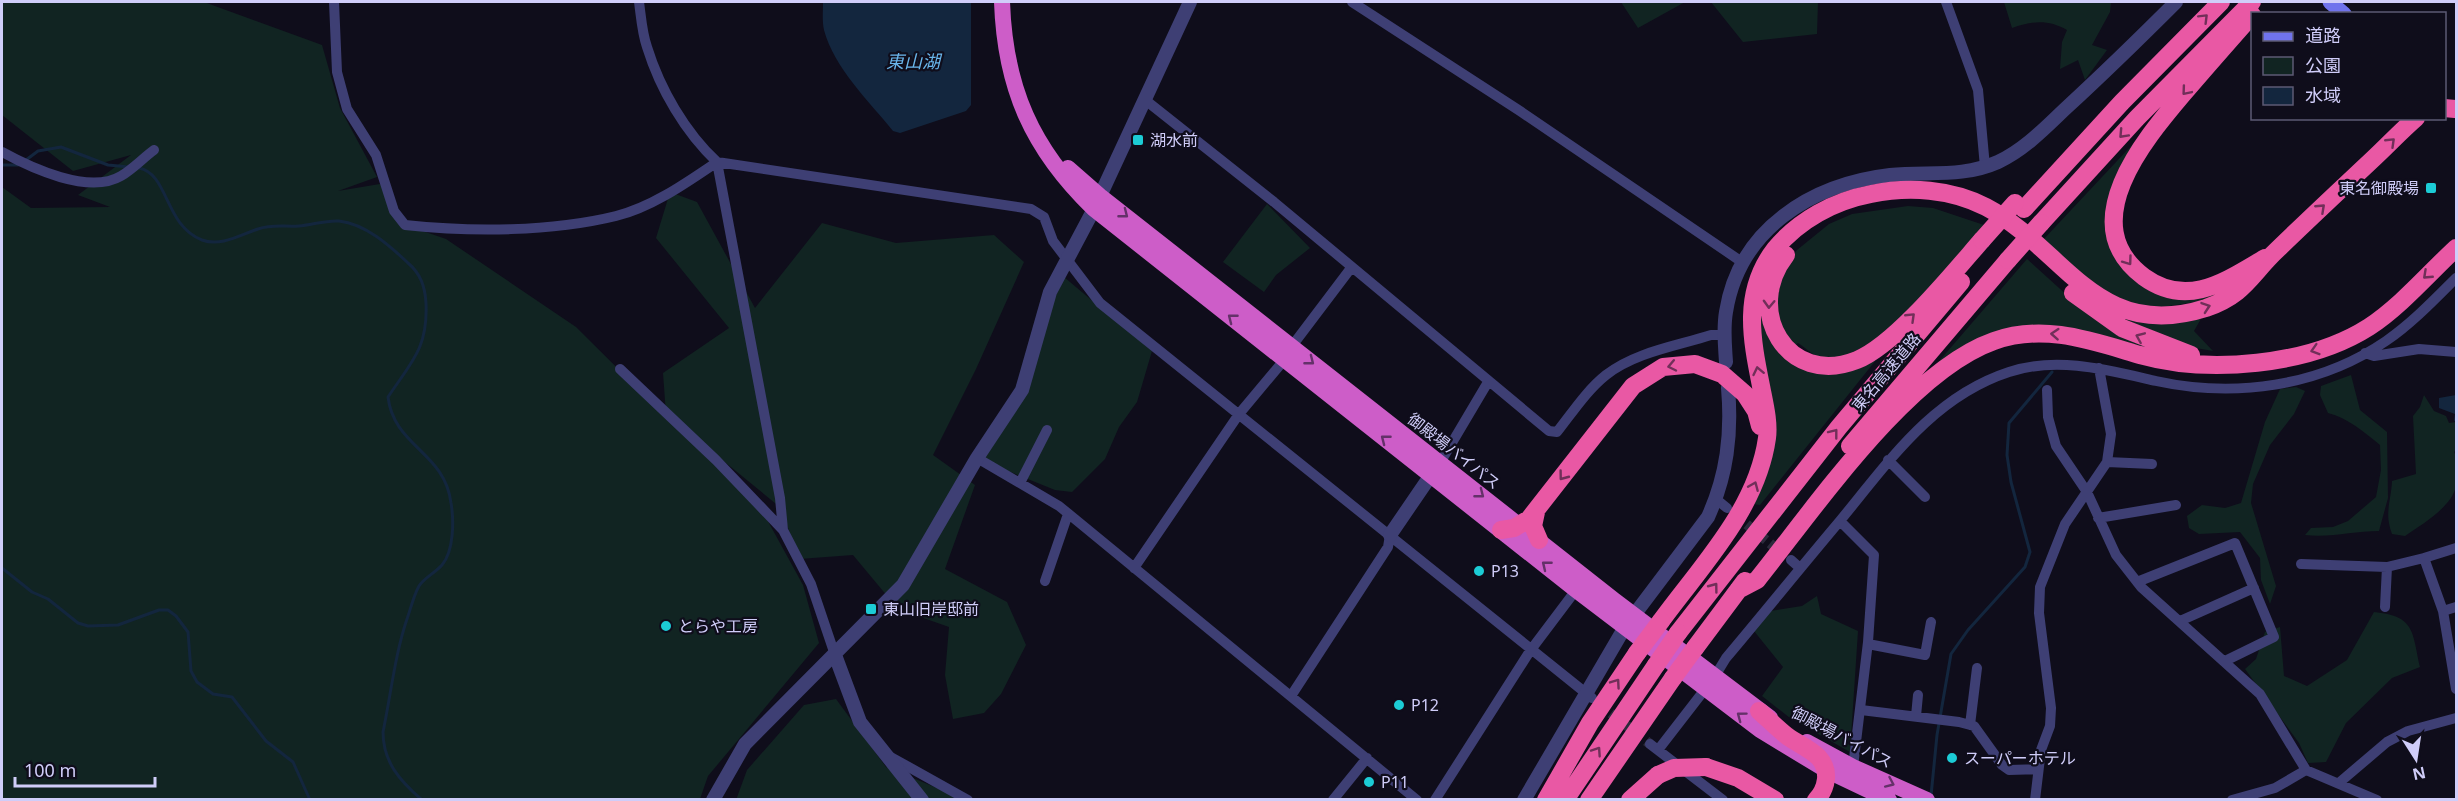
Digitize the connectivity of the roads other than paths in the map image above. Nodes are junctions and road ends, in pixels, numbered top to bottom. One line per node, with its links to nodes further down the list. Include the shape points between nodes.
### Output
1 (334, 2): 17 (street, via 338,72 347,109 376,155 394,211 405,225 538,227 617,216 678,189)
2 (639, 2): 17 (street, via 646,46 661,84 699,146)
3 (1002, 2): 19 (highway, 御殿場バイパス, via 1010,73 1028,113 1045,140)
4 (1191, 2): 13 (street)
5 (1353, 2): 24 (street)
6 (1946, 2): 18 (street, via 1976,83)
7 (2176, 2): 18 (street, via 2037,136)
8 (2221, 2): 20 (highway, 東名高速道路, one-way to 8)
9 (2252, 2): 70 (highway, 東名高速道路, one-way to 70, bridge, via 2138,118 2008,260 1860,433)
10 (2330, 2): 11 (main road)
11 (2342, 12)
12 (2251, 16): 22 (highway, one-way to 22, via 2141,146 2120,190 2115,225 2120,247 2130,264 2152,282 2172,289 2212,288)
13 (1144, 99): 19 (street); 25 (street)
14 (2412, 120): 22 (highway, one-way to 14)
15 (154, 150): 16 (street, via 120,177 98,182 60,179)
16 (4, 154)
17 (717, 162): 23 (street, via 1031,209 1044,217); 55 (street)
18 (1985, 167): 24 (street, via 1961,174 1872,178 1828,189 1784,215 1762,234)
19 (1097, 202): 23 (street); 29 (highway, 御殿場バイパス)
20 (1987, 242): 32 (highway, one-way to 20, via 2122,328 2076,296 2012,238 1980,218 1944,204 1911,200 1852,209 1821,224 1797,242 1780,262 1770,284 1768,312 1773,331 1793,355 1814,364 1836,366 1857,360 1875,350 1917,312); 109 (highway, 東名高速道路, one-way to 20, bridge, via 1678,633)
21 (2457, 248): 32 (highway, one-way to 32, via 2386,314 2332,345 2263,362)
22 (2272, 254): 40 (highway, one-way to 22, via 1767,420 1751,336 1755,290 1766,262 1786,237 1836,204 1897,189 1961,197 2008,221 2092,294 2144,313 2183,313 2222,301 2252,280)
23 (1066, 261): 38 (street, via 1100,303); 41 (street, via 1050,292 1022,390)
24 (1742, 262): 27 (street, via 1729,296)
25 (1350, 268): 29 (street); 35 (street)
26 (2457, 278): 30 (street, via 2405,327)
27 (1725, 335): 31 (street); 35 (street, via 1711,335 1617,367 1604,376 1557,432 1549,432)
28 (2457, 352): 30 (street, via 2419,349 2374,356)
29 (1288, 353): 38 (street); 45 (highway, 御殿場バイパス)
30 (2365, 353): 33 (street, via 2324,372 2250,388 2201,388)
31 (1726, 362)
32 (2215, 363): 70 (highway, one-way to 70, via 2162,360 2065,334 2026,334 1978,347 1945,368 1905,404 1864,447 1757,580)
33 (2099, 368): 42 (street, via 2049,364 1987,381 1942,408); 43 (street, via 2111,434)
34 (620, 369): 55 (street)
35 (1488, 382): 45 (street)
36 (1728, 388): 74 (street, via 1730,440 1722,503)
37 (2047, 390): 47 (street, via 2048,417 2056,446)
38 (1239, 414): 57 (street); 64 (street)
39 (1047, 430): 46 (street)
40 (1764, 449): 50 (highway, one-way to 50, via 1756,411 1735,384 1710,367 1663,367 1633,386); 108 (highway, one-way to 40, bridge, via 1590,723 1637,653 1745,506)
41 (977, 458): 46 (street); 79 (street, via 903,585)
42 (1888, 460): 48 (street); 53 (street)
43 (2107, 462): 44 (street); 47 (street)
44 (2151, 464)
45 (1435, 469): 54 (highway, 御殿場バイパス, one-way to 54); 56 (highway, 御殿場バイパス); 57 (street)
46 (1020, 483): 51 (street)
47 (2087, 492): 52 (street); 95 (street, via 2055,544 2040,587 2039,613 2051,708)
48 (1925, 497)
49 (2176, 504): 52 (street)
50 (1536, 512): 54 (highway); 58 (highway, via 1533,526)
51 (1068, 514): 64 (street); 66 (street)
52 (2098, 518): 67 (street, via 2116,555)
53 (1840, 520): 65 (street); 77 (street, via 1874,555)
54 (1521, 526): 56 (highway); 58 (highway, 御殿場バイパス)
55 (783, 530): 79 (street, via 811,584)
56 (1501, 530): 69 (highway, 御殿場バイパス, one-way to 56)
57 (1390, 535): 78 (street); 85 (street, via 1388,546)
58 (1539, 540): 74 (highway, 御殿場バイパス)
59 (2457, 548): 60 (street)
60 (2424, 558): 63 (street); 73 (street)
61 (1791, 560): 65 (street)
62 (2301, 564): 63 (street)
63 (2387, 567): 71 (street)
64 (1134, 568): 85 (street)
65 (1800, 568): 82 (street)
66 (1046, 581)
67 (2137, 582): 68 (street, via 2235,543); 75 (street)
68 (2254, 588): 75 (street); 80 (street, via 2274,637)
69 (1576, 590): 74 (highway, 御殿場バイパス); 78 (street)
70 (1738, 590): 110 (highway, 東名高速道路, bridge)
71 (2385, 607)
72 (2457, 607): 73 (street)
73 (2442, 611): 83 (street)
74 (1629, 620): 82 (highway, 御殿場バイパス); 86 (street)
75 (2180, 621): 80 (street)
76 (1931, 622): 77 (street, via 1925,655)
77 (1868, 644): 87 (street)
78 (1530, 651): 86 (street); 106 (street)
79 (836, 655): 92 (street, via 860,722); 101 (street, via 745,744)
80 (2225, 661): 97 (street, via 2260,694)
81 (1977, 668): 91 (street)
82 (1710, 682): 88 (highway, 御殿場バイパス); 96 (highway, 御殿場バイパス, one-way to 82, via 1760,730); 112 (street, via 1654,747)
83 (2457, 689)
84 (1918, 695): 89 (street)
85 (1291, 696): 93 (street)
86 (1589, 696): 107 (street)
87 (1861, 710): 89 (street); 94 (street)
88 (1759, 711): 94 (highway, 御殿場バイパス); 96 (highway, via 1818,756)
89 (1916, 716): 91 (street)
90 (2457, 718): 98 (street, via 2408,731 2387,742)
91 (1970, 725): 95 (street, via 2009,770)
92 (883, 753): 102 (street); 103 (street)
93 (1367, 759): 104 (street); 105 (street)
94 (1853, 767): 100 (highway, 御殿場バイパス, one-way to 100)
95 (2038, 769): 115 (street)
96 (1826, 770): 113 (highway, via 1824,788); 114 (highway, 御殿場バイパス)
97 (2306, 770): 98 (street); 116 (street, via 2275,788)
98 (2340, 782): 117 (street)
99 (1773, 797): 111 (highway, bridge, via 1727,773 1706,767 1674,768 1658,775)
100 (1925, 798)
101 (713, 800)
102 (922, 800)
103 (968, 800)
104 (1333, 800)
105 (1417, 800)
106 (1435, 800)
107 (1524, 800)
108 (1546, 800)
109 (1565, 800)
110 (1589, 800)
111 (1630, 800)
112 (1723, 800)
113 (1816, 800)
114 (1889, 800)
115 (2035, 800)
116 (2232, 800)
117 (2377, 800)

